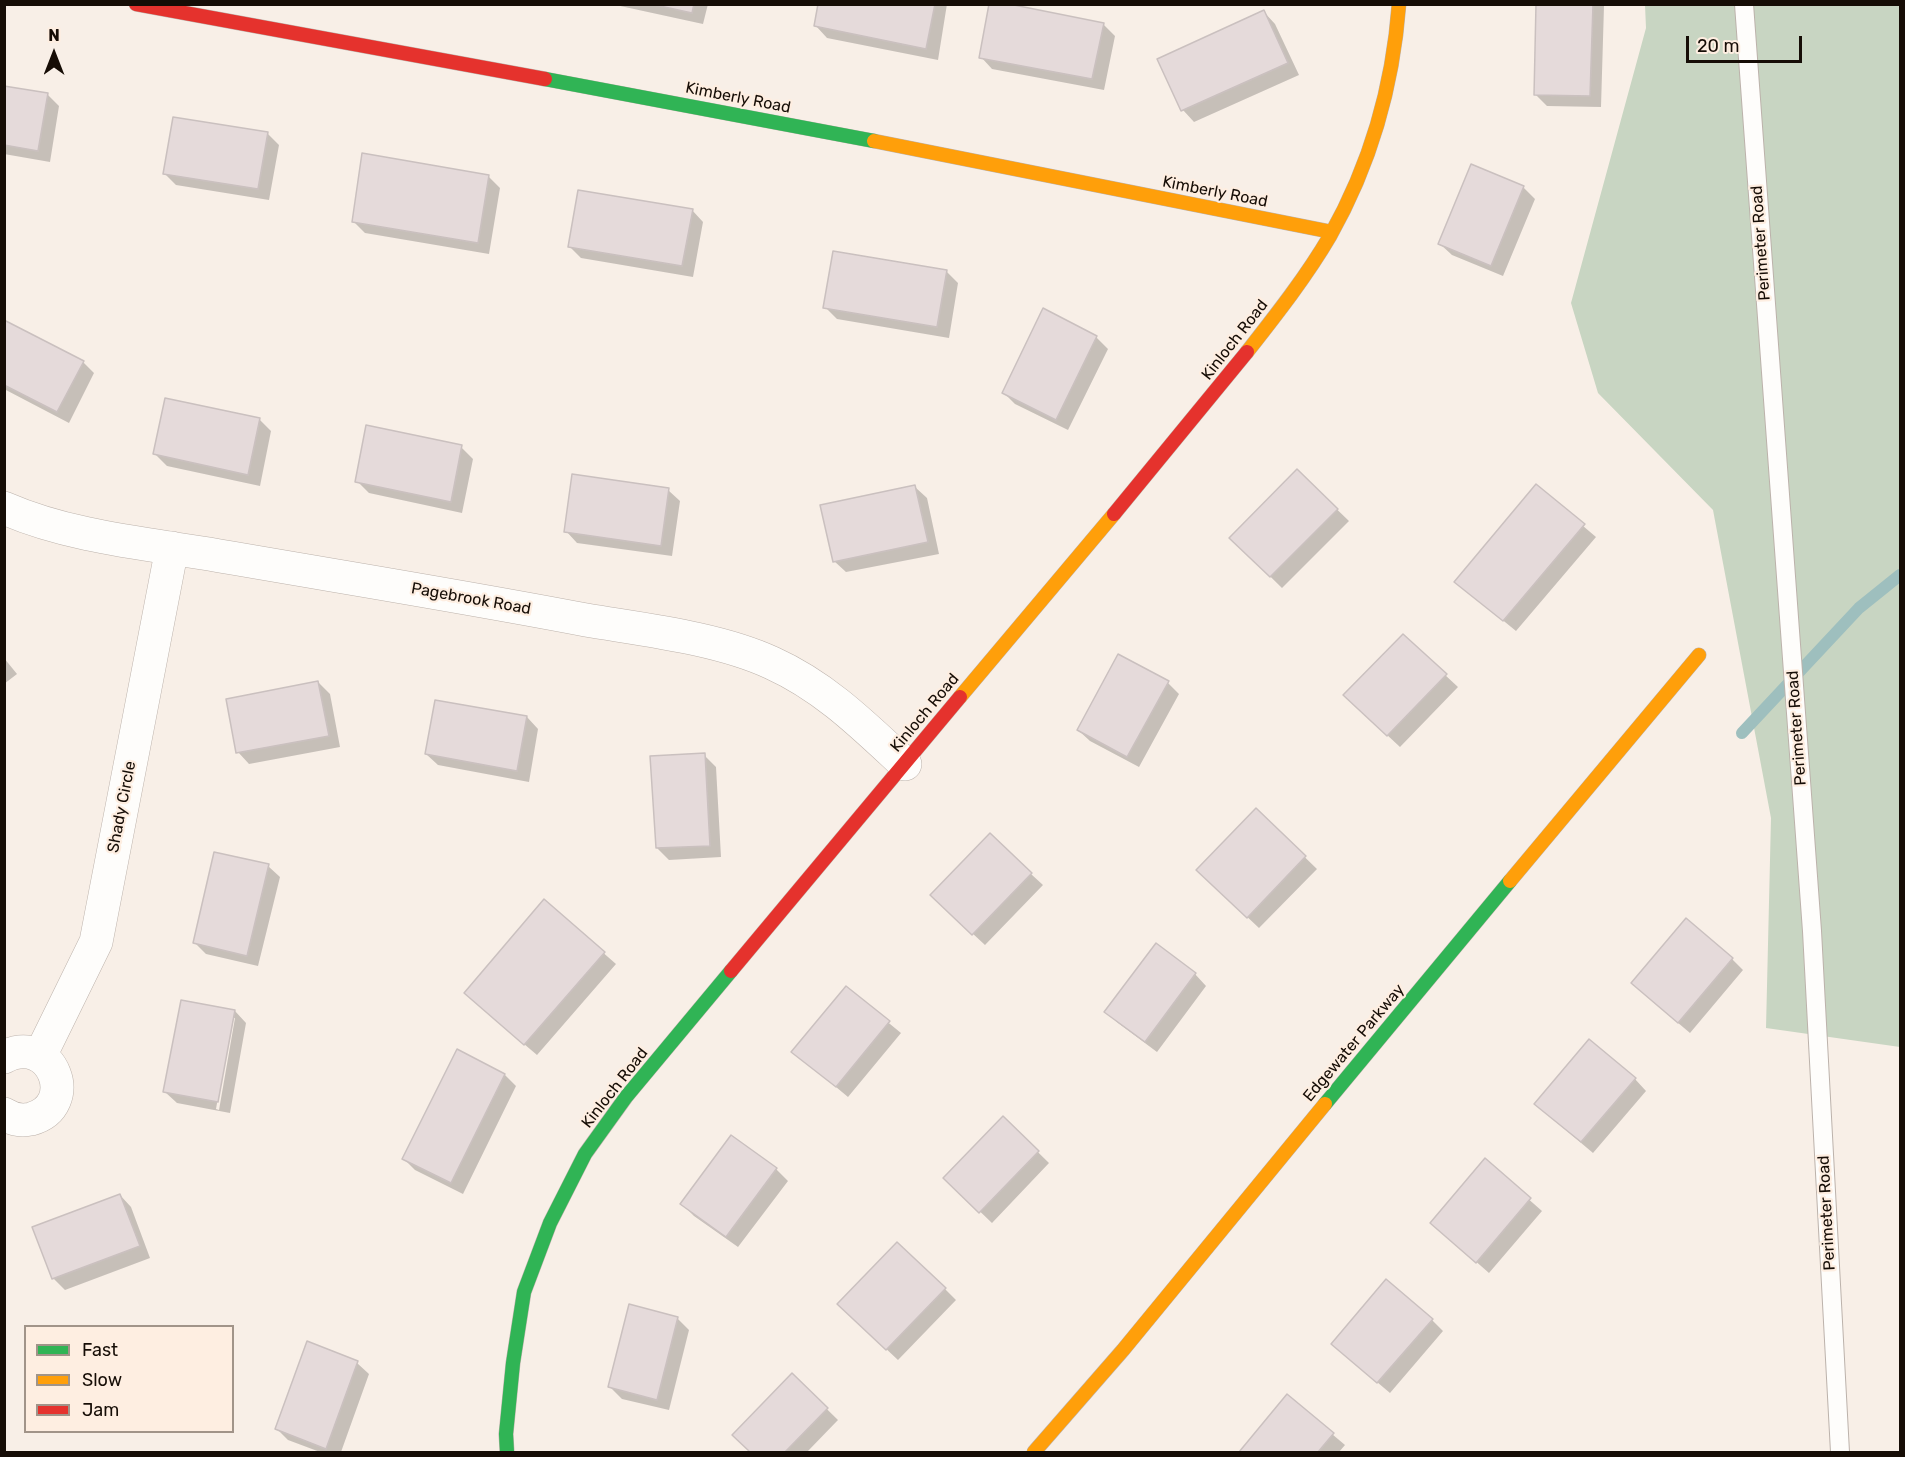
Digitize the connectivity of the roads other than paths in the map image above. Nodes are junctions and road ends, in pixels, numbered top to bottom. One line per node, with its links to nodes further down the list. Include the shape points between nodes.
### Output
1 (136, 4): 4 (street, Kimberly Road, via 741,115)
2 (1400, 4): 4 (street, Kinloch Road, via 1377,122 1360,174)
3 (1744, 4): 14 (lane, Perimeter Road, via 1812,931)
4 (1332, 232): 8 (street, Kinloch Road, via 1276,315 1223,383)
5 (4, 508): 6 (street, Pagebrook Road, via 27,518)
6 (172, 548): 8 (street, Pagebrook Road, via 476,599 731,648 772,662 820,688); 9 (street, Shady Circle, via 96,942)
7 (1699, 655): 13 (street, Edgewater Parkway)
8 (905, 764): 12 (street, Kinloch Road, via 626,1097 585,1154 550,1223 524,1292 513,1363)
9 (40, 1056): 10 (street, via 18,1052); 11 (street, via 57,1079 57,1094 50,1107 38,1117 24,1121)
10 (4, 1057)
11 (4, 1114)
12 (507, 1452)
13 (1034, 1452)
14 (1840, 1452)

